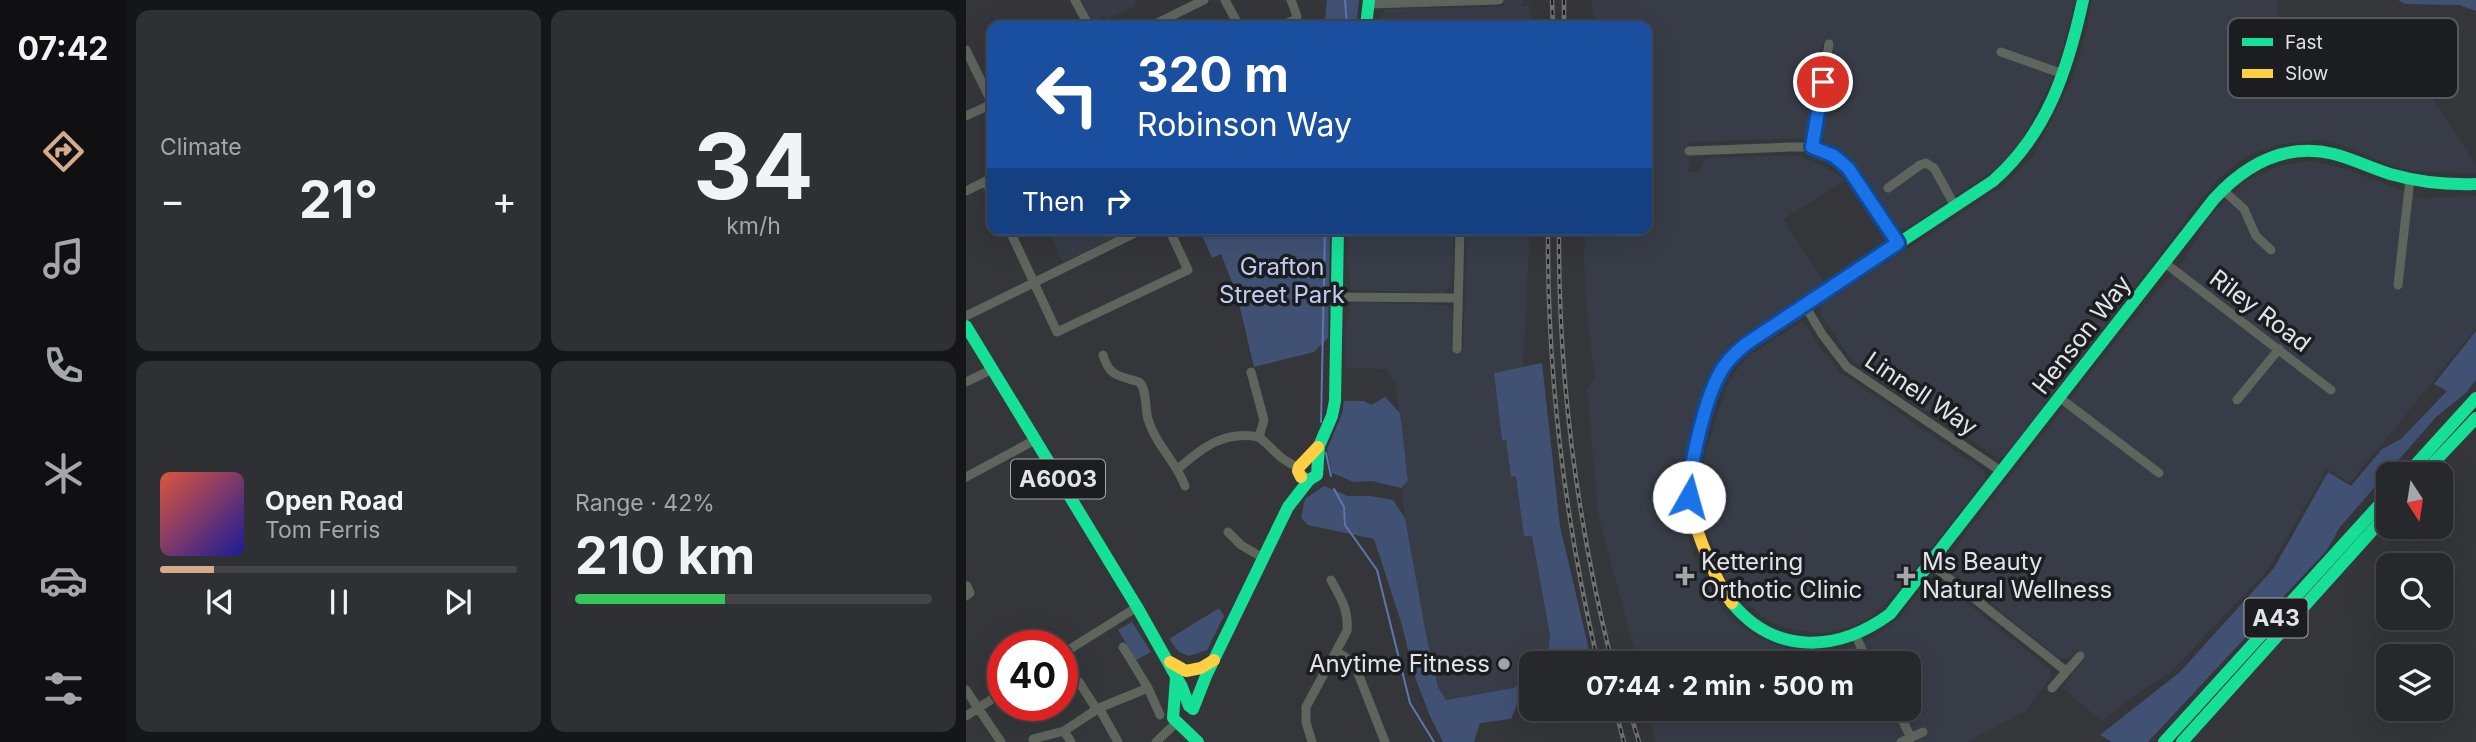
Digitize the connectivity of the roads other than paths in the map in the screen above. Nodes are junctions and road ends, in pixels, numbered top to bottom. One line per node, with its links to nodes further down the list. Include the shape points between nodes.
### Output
1 (1076, 0): 8 (street)
2 (1204, 0): 9 (street)
3 (1225, 0): 10 (street)
4 (1291, 0): 11 (street, via 1297,16)
5 (1499, 0): 7 (street)
6 (2083, 0): 18 (main road)
7 (1369, 2): 12 (main road)
8 (1086, 21)
9 (1169, 21)
10 (1236, 21)
11 (1292, 21)
12 (1367, 21)
13 (1829, 44): 17 (street)
14 (966, 50): 19 (street)
15 (2001, 52): 18 (street)
16 (1804, 65): 17 (street)
17 (1825, 68): 22 (street)
18 (2063, 74): 30 (main road, via 2021,157)
19 (987, 93)
20 (987, 106): 21 (street)
21 (966, 116)
22 (1812, 147): 23 (street); 36 (street, via 1848,168)
23 (1689, 151)
24 (2410, 179): 26 (main road, Henson Way); 28 (main road, Henson Way, via 2332,153 2305,150 2264,158); 40 (street)
25 (987, 180): 29 (street)
26 (2476, 184)
27 (1888, 188): 30 (street, via 1926,163 1934,167)
28 (2222, 189): 37 (street, via 2244,209 2256,236); 38 (main road, Henson Way)
29 (966, 191)
30 (1955, 206): 36 (main road)
31 (1013, 235): 39 (street)
32 (1131, 235): 39 (street)
33 (1172, 235): 39 (street, via 1188,270 1057,332)
34 (1338, 235): 41 (main road)
35 (1460, 235): 42 (street)
36 (1898, 243): 43 (main road)
37 (2271, 250)
38 (2165, 263): 47 (street, Riley Road); 53 (main road, Henson Way)
39 (1034, 282): 44 (street)
40 (2398, 285)
41 (1337, 297): 42 (street); 62 (main road, via 1335,401)
42 (1458, 298): 46 (street)
43 (1804, 304): 63 (street, Linnell Way, via 1847,367); 74 (main road, Henson Way, via 1746,344 1721,371 1710,395 1689,497 1694,526 1721,588 1741,613 1767,632 1806,643 1832,643)
44 (966, 316)
45 (966, 326): 49 (main road, A6003)
46 (1457, 348)
47 (2279, 349): 52 (street, Riley Road); 55 (street)
48 (1103, 355): 61 (street, via 1113,375 1141,383 1148,422)
49 (993, 369): 51 (street); 58 (main road, A6003)
50 (1251, 372): 57 (street, via 1264,420)
51 (966, 382)
52 (2332, 390)
53 (2060, 398): 63 (main road, Henson Way); 64 (street)
54 (2476, 398): 59 (main road)
55 (2237, 400)
56 (2476, 418): 60 (main road)
57 (1259, 437): 61 (street, via 1222,438); 62 (street, via 1288,464)
58 (1035, 440): 65 (street); 73 (main road, A6003)
59 (2418, 462)
60 (2434, 462)
61 (1179, 468): 66 (street)
62 (1306, 470): 70 (main road)
63 (2002, 472): 71 (main road, Henson Way)
64 (2159, 473)
65 (966, 477)
66 (1185, 486)
67 (2376, 508): 106 (main road, A43)
68 (2376, 526): 107 (main road, A43)
69 (1228, 532): 70 (street)
70 (1264, 558): 81 (main road)
71 (1931, 564): 74 (main road, Henson Way, via 1890,614); 82 (street)
72 (1331, 580): 77 (street, via 1348,619)
73 (1137, 607): 75 (street); 80 (main road, A6003)
74 (1856, 636): 78 (street)
75 (1078, 644)
76 (1123, 648): 84 (street)
77 (1336, 651): 103 (street, via 1306,707); 104 (street, via 1354,663)
78 (1863, 651)
79 (2080, 656): 82 (street)
80 (1166, 659): 81 (main road, via 1186,671); 90 (main road, A6003, via 1176,677)
81 (1215, 659): 90 (main road)
82 (2066, 671): 85 (street)
83 (1079, 682): 89 (street)
84 (1148, 688): 89 (street); 91 (street)
85 (2052, 688)
86 (966, 690): 88 (street)
87 (987, 702): 88 (street)
88 (978, 708): 92 (street); 98 (street)
89 (1098, 709): 94 (street); 100 (street)
90 (1184, 712): 101 (street); 102 (main road, A6003)
91 (1160, 715)
92 (966, 716)
93 (1903, 721): 96 (street)
94 (1064, 732): 97 (street); 99 (street)
95 (1923, 732): 96 (street)
96 (1911, 738): 105 (street)
97 (1033, 739)
98 (1001, 742)
99 (1071, 742)
100 (1118, 742)
101 (1156, 742)
102 (1200, 742)
103 (1312, 742)
104 (1385, 742)
105 (1901, 742)
106 (2164, 742)
107 (2182, 742)

